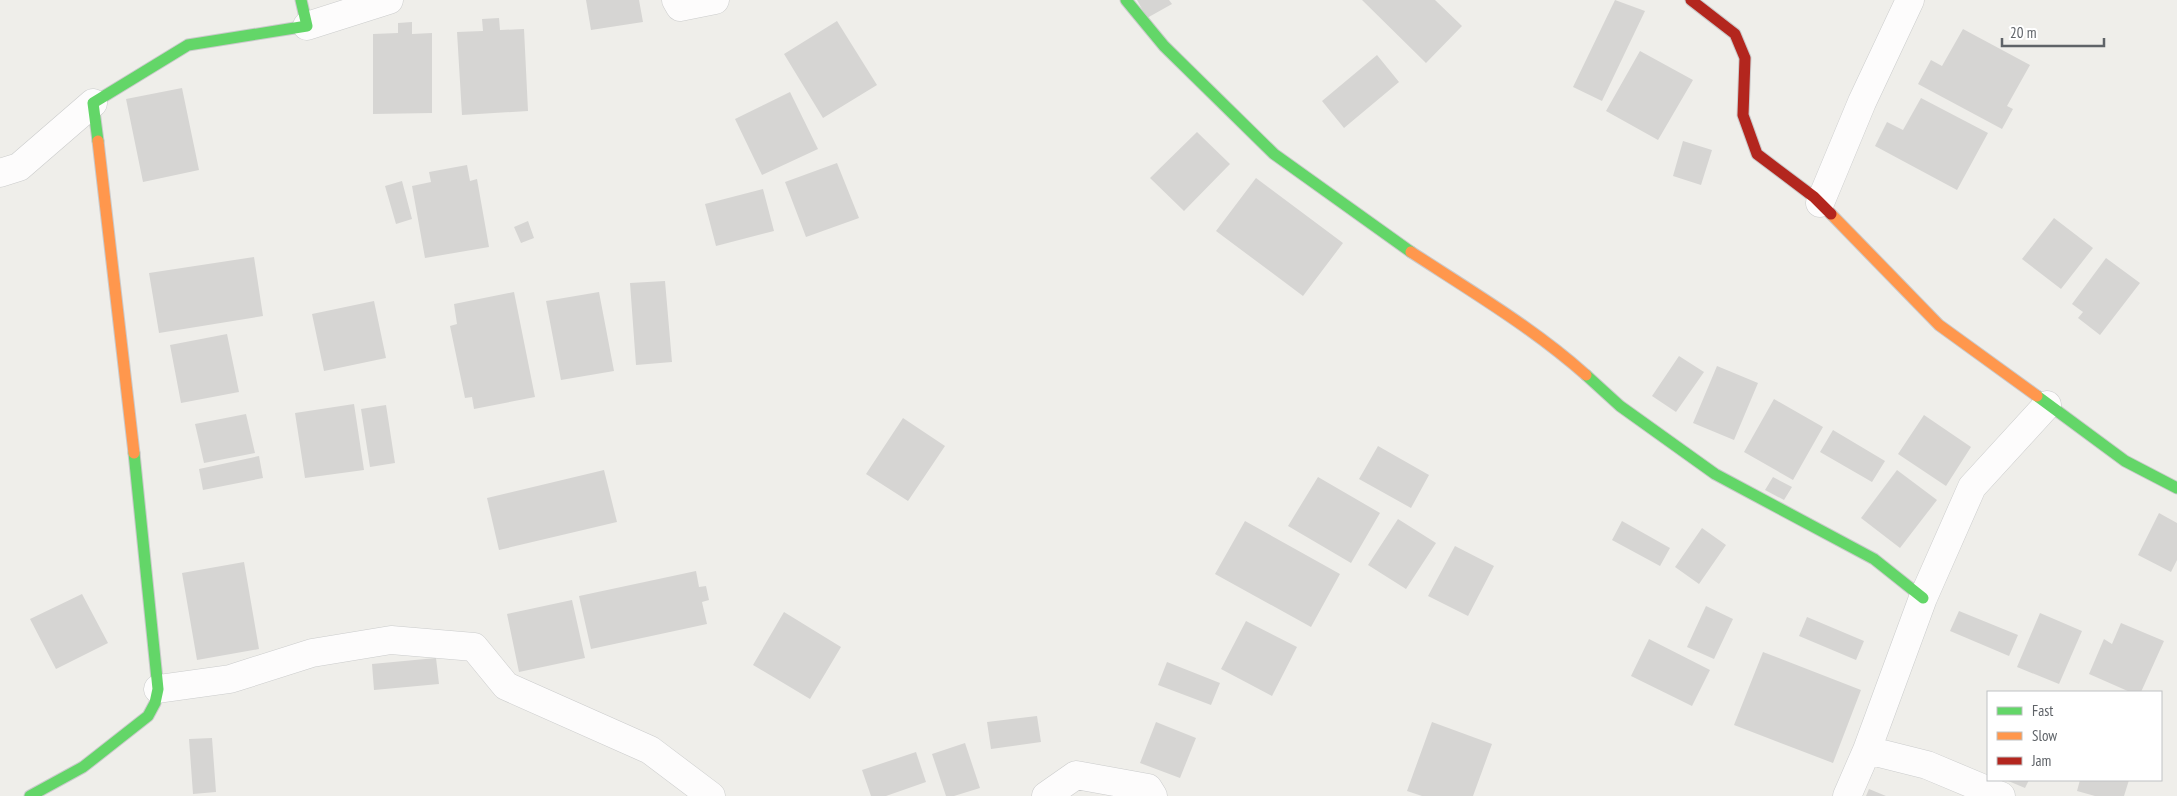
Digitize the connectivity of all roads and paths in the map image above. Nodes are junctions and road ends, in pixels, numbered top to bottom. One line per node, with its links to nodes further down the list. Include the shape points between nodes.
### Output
1 (389, 0): 7 (street)
2 (676, 0): 3 (street, via 680,7)
3 (715, 0)
4 (1126, 0): 13 (street, via 1164,46 1274,154 1564,356 1620,406 1715,474 1874,559)
5 (1691, 0): 10 (street, via 1736,34 1745,58 1743,115 1757,154)
6 (1910, 0): 10 (street, via 1862,102)
7 (304, 13): 8 (street, via 188,45)
8 (92, 103): 9 (street, via 19,168); 14 (street, via 122,347)
9 (0, 173)
10 (1820, 203): 11 (street, via 1939,324)
11 (2047, 405): 12 (street, via 2125,461); 13 (street, via 1972,487)
12 (2177, 488)
13 (1923, 598): 15 (street)
14 (158, 689): 16 (street, via 148,716 84,767); 17 (street, via 230,679 312,653 391,640 474,647 506,686 650,750)
15 (1868, 750): 20 (street); 21 (street, via 1927,765)
16 (30, 796)
17 (711, 796)
18 (1046, 796): 19 (street, via 1076,775 1148,788)
19 (1153, 796)
20 (1847, 796)
21 (2001, 796)

